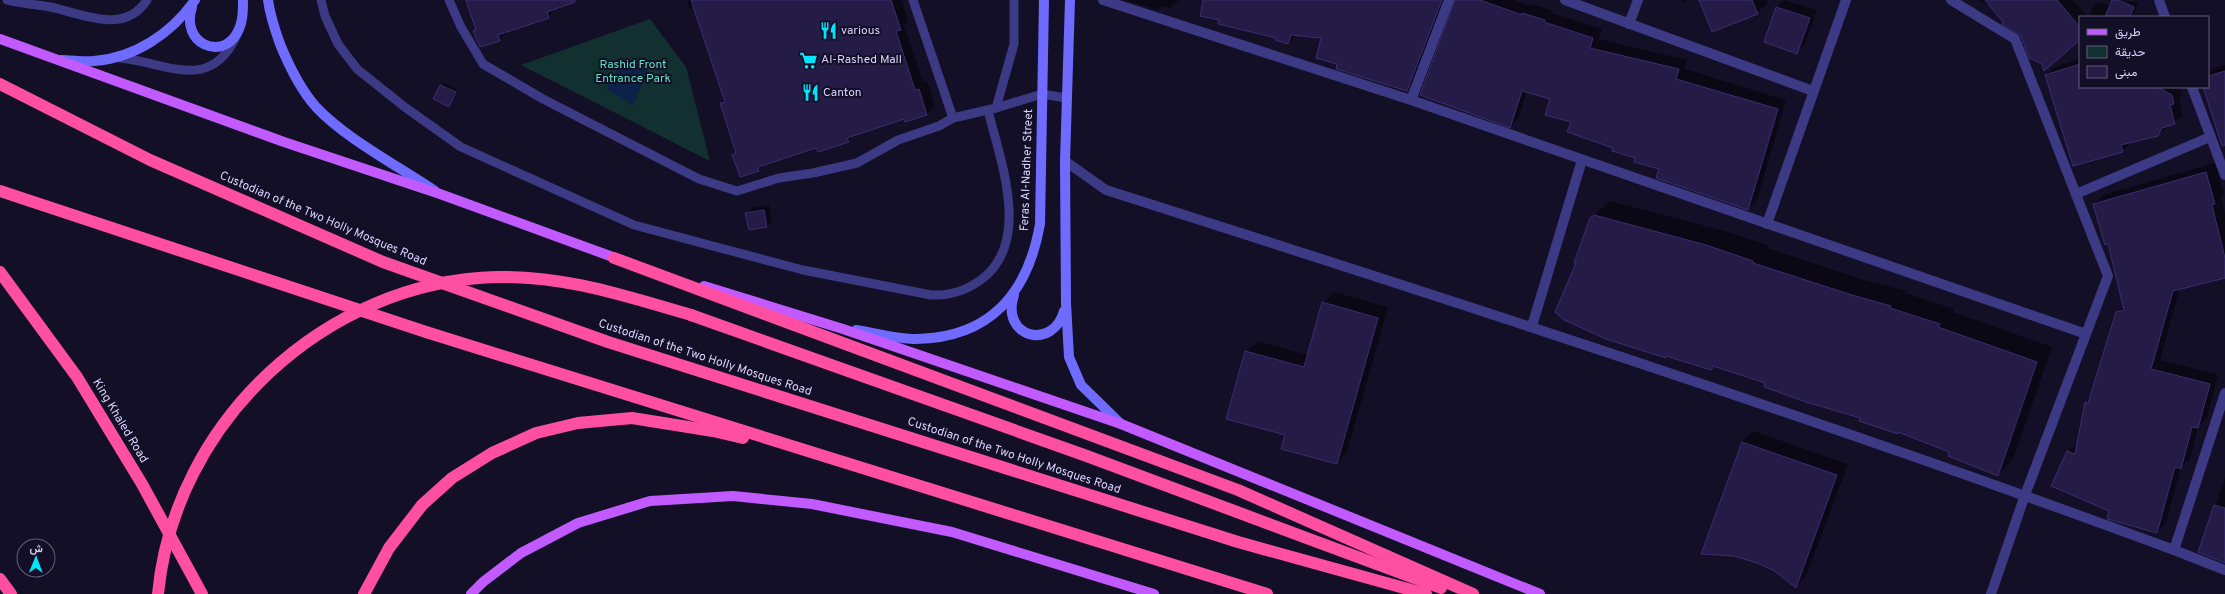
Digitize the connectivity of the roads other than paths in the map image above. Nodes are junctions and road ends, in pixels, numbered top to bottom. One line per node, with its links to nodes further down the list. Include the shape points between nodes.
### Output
1 (7, 0): 20 (lane)
2 (52, 0): 20 (lane)
3 (146, 0): 20 (lane, via 132,14 109,20 89,18)
4 (243, 0): 23 (street, via 242,21)
5 (268, 0): 40 (street, via 274,27 285,56 297,81 316,106 336,126)
6 (321, 0): 33 (lane, via 325,16 338,44 357,69 406,108 462,147 634,225 803,270 931,295 946,296 976,284 990,273 1006,243 1010,207)
7 (449, 0): 34 (lane, via 461,27 483,64 543,99 699,179 737,191 779,178 857,163 898,140 939,126)
8 (913, 0): 34 (lane)
9 (1014, 0): 33 (lane, via 1014,44)
10 (1044, 0): 30 (street, Feras Al-Nadher Street)
11 (1070, 0): 31 (street)
12 (1103, 0): 32 (street)
13 (1449, 0): 32 (street)
14 (1565, 0): 22 (street)
15 (1638, 0): 22 (street)
16 (1846, 0): 29 (street)
17 (1951, 0): 41 (street, via 2014,39)
18 (2159, 0): 21 (street)
19 (194, 2): 23 (street, via 189,27 192,36 199,42 207,46 226,45); 25 (street, via 171,27 150,44)
20 (35, 5)
21 (2165, 16)
22 (1630, 24): 29 (street)
23 (238, 32): 25 (lane, via 230,50 207,67 187,71 170,70 135,59)
24 (0, 39): 26 (main road)
25 (120, 58): 26 (street, via 93,61)
26 (53, 59): 40 (main road, via 284,142)
27 (0, 84): 64 (highway, Custodian of the Two Holly Mosques Road, via 150,160 383,262 608,342 1238,542)
28 (2192, 88): 35 (street)
29 (1813, 91): 42 (street)
30 (1042, 94): 31 (lane); 33 (lane); 45 (street, Feras Al-Nadher Street, via 1040,224 1030,266)
31 (1066, 98): 37 (street)
32 (1411, 100): 36 (street)
33 (992, 109): 34 (lane)
34 (953, 118)
35 (2210, 137): 38 (street); 41 (street)
36 (1582, 160): 42 (street); 47 (street)
37 (1065, 161): 46 (street); 47 (street, via 1106,190)
38 (2225, 175)
39 (0, 191): 52 (highway, via 418,329)
40 (440, 194): 43 (main road)
41 (2076, 194): 49 (street, via 2108,276)
42 (1767, 224): 49 (street)
43 (614, 258): 48 (main road); 66 (highway, via 1238,490)
44 (0, 272): 59 (highway, King Khaled Road, via 77,377 142,484)
45 (1014, 293): 46 (street, via 1011,304 1013,323 1022,331 1032,334 1051,332 1058,325); 48 (street, Feras Al-Nadher Street, via 1000,310 958,333 916,339)
46 (1066, 303): 51 (street, via 1069,357 1081,385)
47 (1532, 326): 53 (street)
48 (843, 329): 51 (main road)
49 (2086, 334): 53 (street)
50 (2225, 393): 54 (street)
51 (1120, 424): 67 (main road)
52 (843, 461): 60 (highway, via 713,431 632,418 578,423 536,433 492,453 452,478 422,505 389,548); 63 (highway)
53 (2025, 495): 54 (street); 68 (street)
54 (2174, 550): 55 (street)
55 (2225, 570)
56 (0, 579): 57 (highway)
57 (12, 594)
58 (158, 594): 65 (highway, bridge, via 165,552 176,511 198,464 227,418 260,380 289,354 321,331 364,307 429,285 497,277 584,285 691,315 1084,455)
59 (202, 594)
60 (364, 594)
61 (471, 594): 62 (main road, via 522,553 578,523 650,501 733,496 812,504 952,532)
62 (1154, 594)
63 (1267, 594)
64 (1426, 594)
65 (1457, 594)
66 (1473, 594)
67 (1540, 594)
68 (1990, 594)

